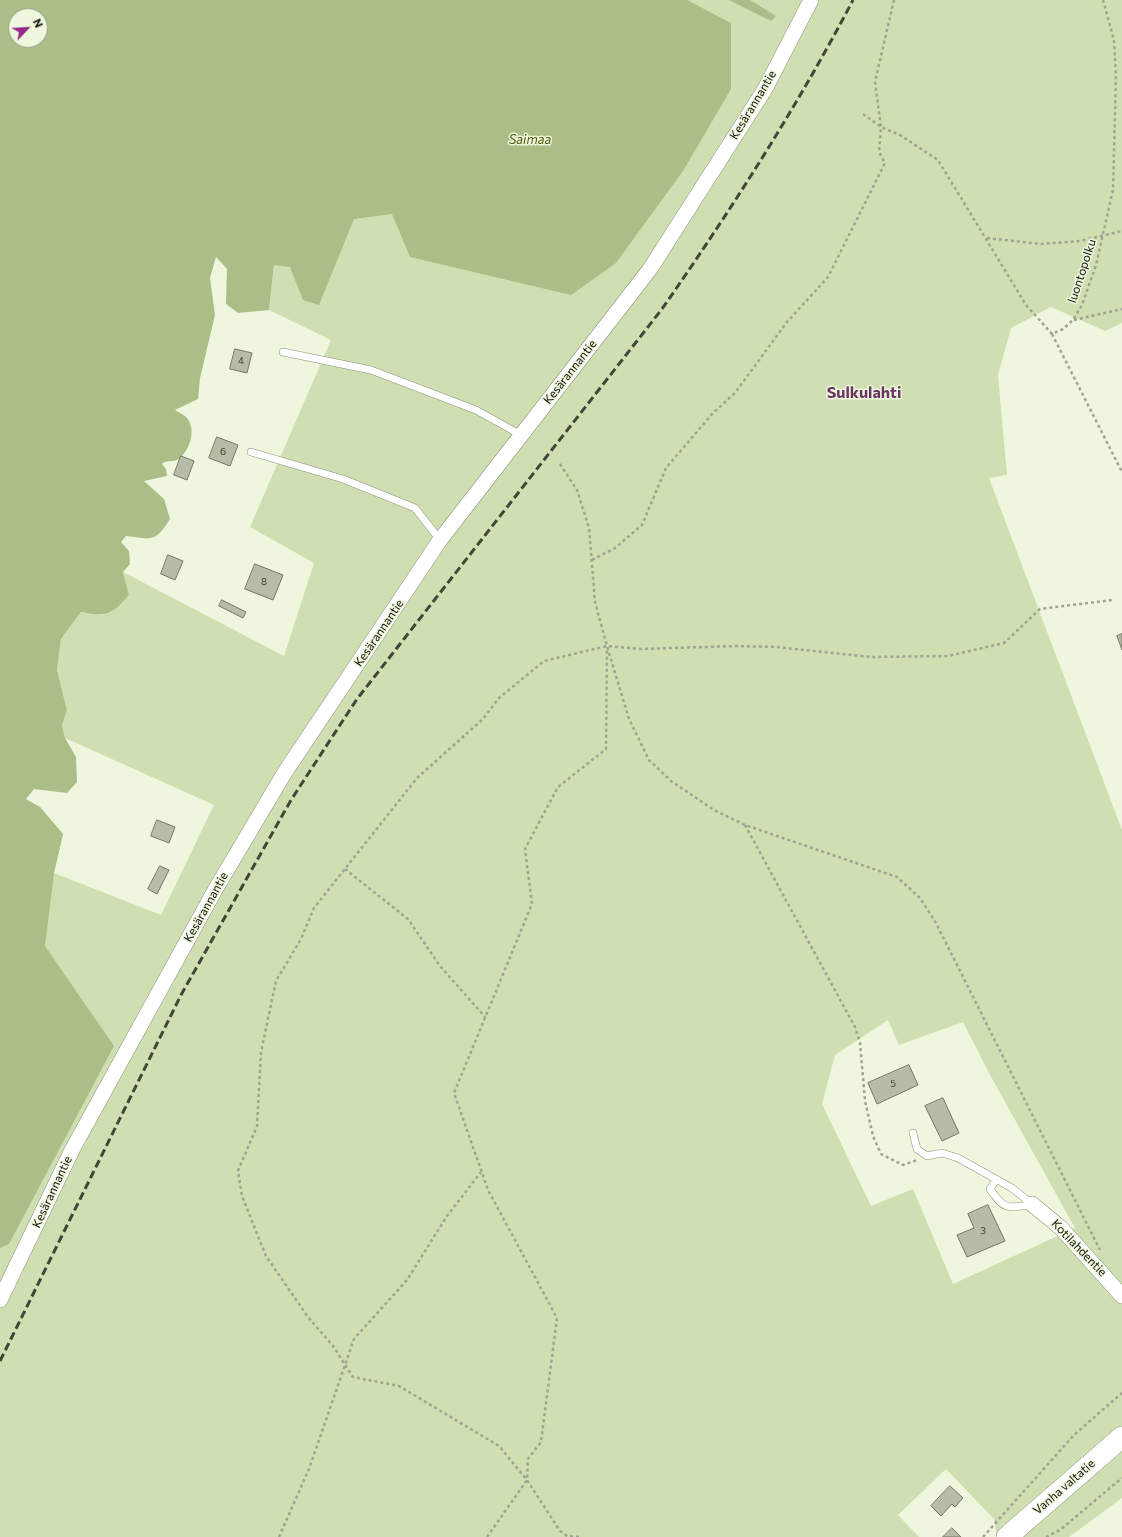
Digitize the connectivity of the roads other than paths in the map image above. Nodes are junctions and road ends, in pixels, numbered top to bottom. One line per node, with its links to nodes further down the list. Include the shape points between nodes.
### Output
1 (811, 0): 3 (street, Kesärannantie, via 764,89 650,268)
2 (283, 352): 3 (lane, via 371,370 476,410)
3 (521, 435): 5 (street, Kesärannantie)
4 (252, 452): 5 (lane, via 343,479 416,508)
5 (440, 540): 10 (street, Kesärannantie, via 285,772 215,890 72,1150)
6 (913, 1133): 7 (lane, via 918,1149 927,1156 942,1153 958,1158)
7 (996, 1180): 8 (lane, via 1012,1188); 8 (lane, via 990,1188 1000,1203 1013,1208)
8 (1032, 1204): 9 (street, Kotilahdentie, via 1061,1228)
9 (1122, 1296)
10 (0, 1300)
11 (1122, 1437): 12 (main road, Vanha valtatie)
12 (1007, 1537)

